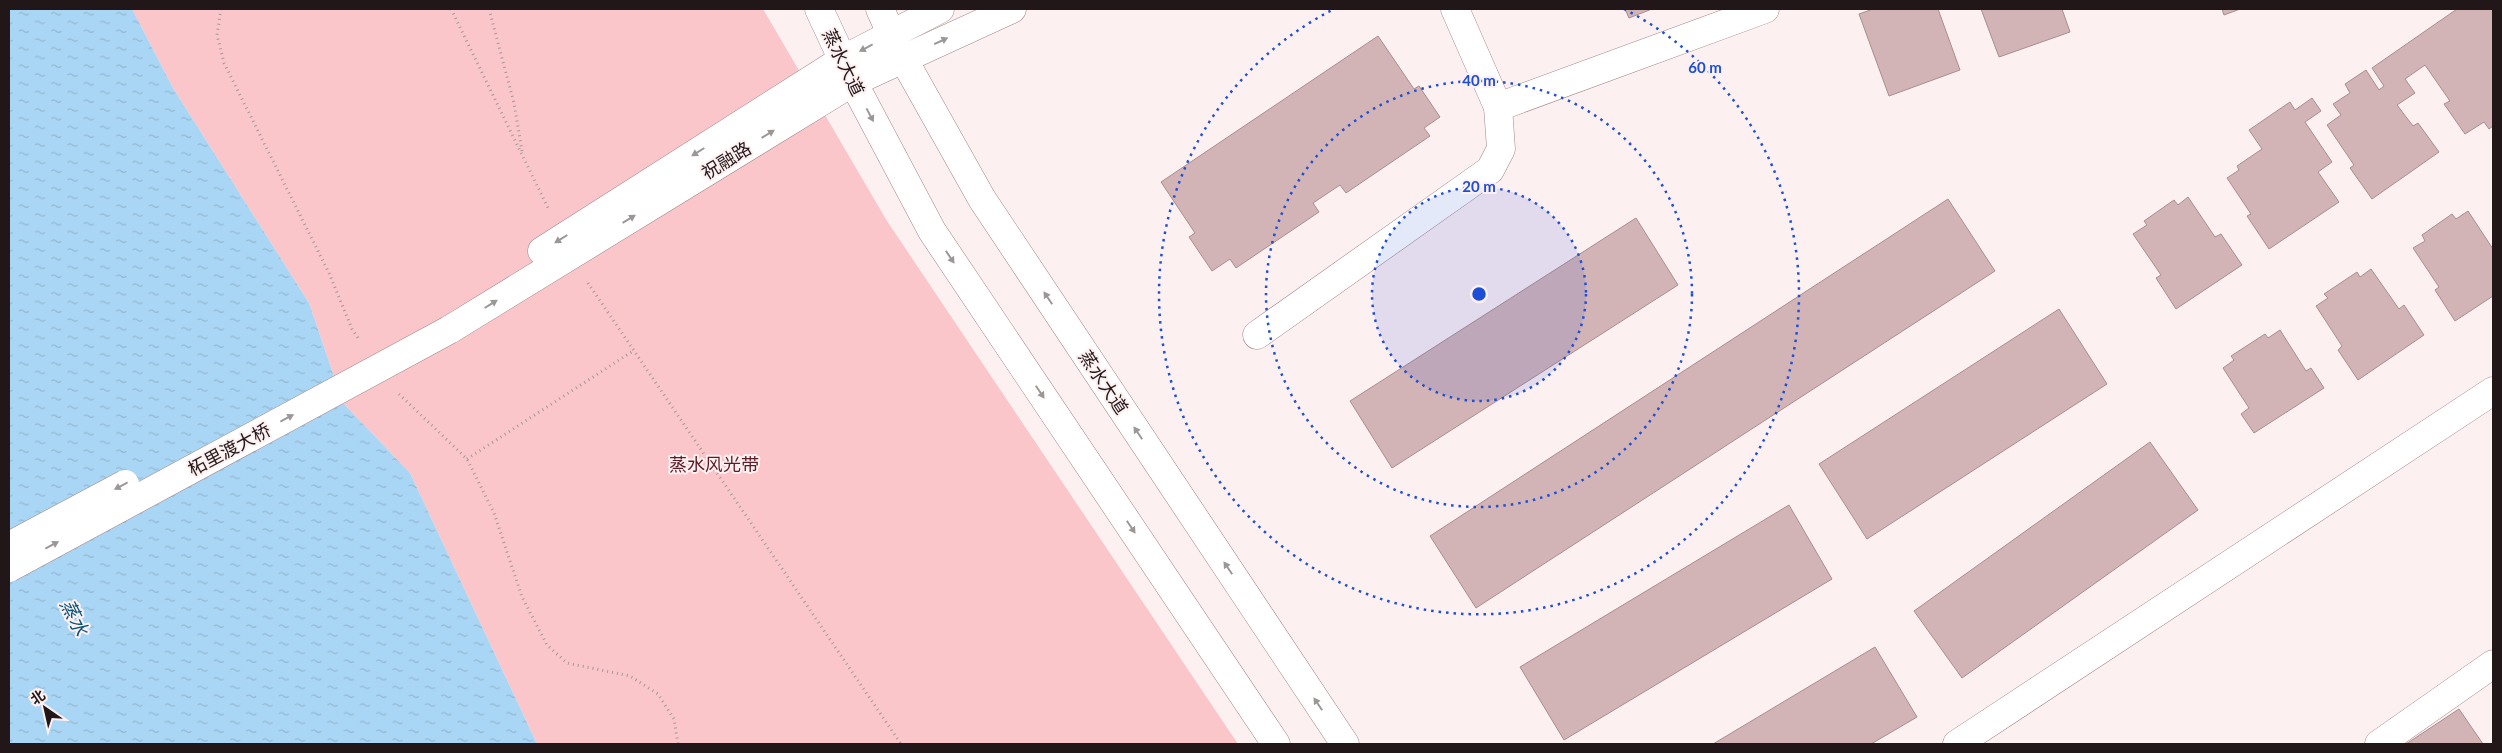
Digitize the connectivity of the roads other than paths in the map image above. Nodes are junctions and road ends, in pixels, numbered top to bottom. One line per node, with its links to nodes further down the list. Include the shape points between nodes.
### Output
1 (818, 9): 9 (main road, 蒸水大道)
2 (880, 9): 7 (main road, 蒸水大道)
3 (940, 9): 7 (main road, 祝融路)
4 (1012, 9): 8 (main road, 祝融路, one-way to 4)
5 (1455, 9): 10 (main road)
6 (1765, 9): 10 (main road)
7 (891, 34): 8 (main road, 蒸水大道); 9 (main road, 祝融路, one-way to 9)
8 (904, 59): 9 (main road, 祝融路); 18 (main road, 蒸水大道, one-way to 8, via 982,199)
9 (848, 71): 11 (main road, 祝融路); 17 (main road, 蒸水大道, one-way to 17, via 932,231)
10 (1498, 107): 12 (main road, via 1500,149 1490,170)
11 (445, 322): 14 (main road, 柘里渡大桥, one-way to 14, bridge); 15 (main road, 柘里渡大桥, one-way to 11, bridge)
12 (1257, 335)
13 (2493, 392): 19 (main road)
14 (9, 546)
15 (9, 568)
16 (2493, 664): 20 (main road)
17 (1276, 744)
18 (1345, 744)
19 (1956, 744)
20 (2379, 744)

